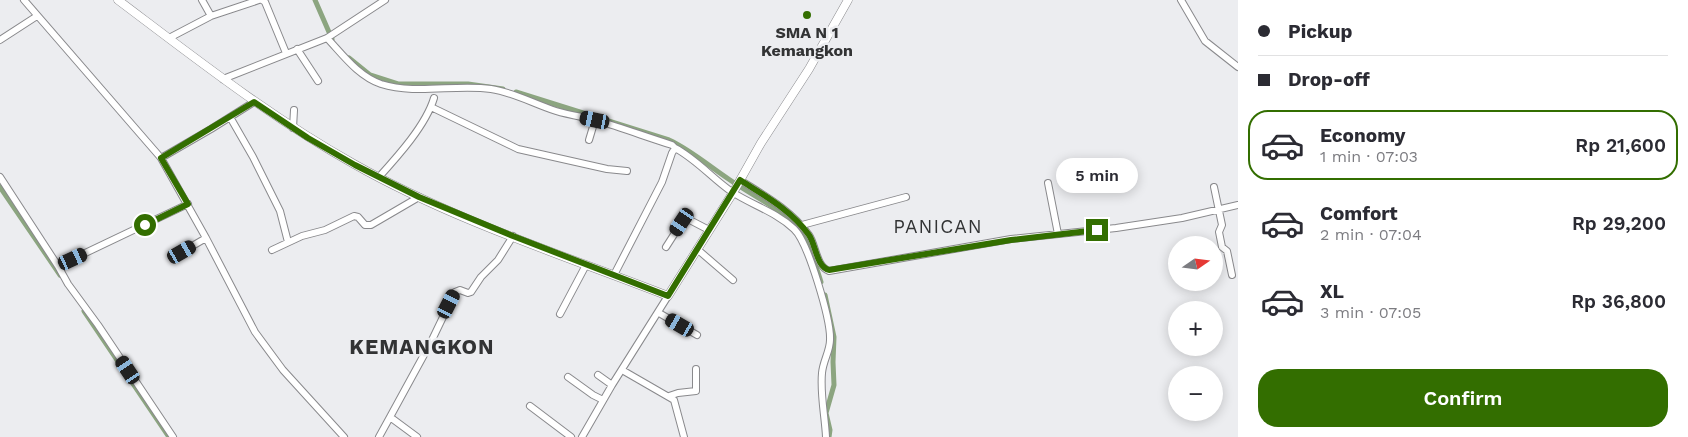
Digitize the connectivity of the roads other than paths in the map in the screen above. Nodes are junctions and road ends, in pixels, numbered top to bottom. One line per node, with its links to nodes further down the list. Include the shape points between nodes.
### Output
1 (24, 0): 8 (street)
2 (118, 0): 11 (main road)
3 (202, 0): 9 (street)
4 (260, 0): 9 (street); 14 (street, via 265,2)
5 (385, 0): 10 (street)
6 (848, 0): 31 (main road)
7 (1181, 0): 15 (street, via 1205,41)
8 (37, 16): 12 (street); 27 (street)
9 (211, 16): 11 (street)
10 (329, 36): 13 (street); 23 (street, via 353,66 382,84 401,88 493,89 558,112)
11 (169, 38): 16 (main road)
12 (0, 40)
13 (297, 49): 14 (street); 17 (street)
14 (286, 53): 16 (street)
15 (1238, 67)
16 (223, 79): 19 (main road)
17 (318, 81)
18 (434, 98): 20 (street)
19 (254, 102): 22 (street); 24 (main road)
20 (431, 107): 28 (street, via 518,149); 30 (street, via 404,149)
21 (294, 110): 24 (street)
22 (230, 117): 27 (street); 45 (street, via 280,211)
23 (595, 120): 25 (street); 26 (street)
24 (293, 128): 30 (main road)
25 (589, 140)
26 (675, 148): 34 (street); 52 (street, via 662,182)
27 (161, 158): 37 (street)
28 (627, 171)
29 (0, 176): 51 (street)
30 (378, 177): 35 (main road)
31 (740, 180): 34 (main road); 40 (street, via 792,214)
32 (1048, 184): 42 (street)
33 (1214, 187): 39 (street)
34 (733, 191): 41 (main road); 75 (street, via 795,230 811,262 831,338 822,376)
35 (419, 197): 43 (main road); 45 (street, via 371,225 364,225 354,216)
36 (906, 197): 40 (street)
37 (188, 204): 44 (street); 51 (street)
38 (1238, 205): 39 (street)
39 (1219, 210): 42 (street, via 1116,228); 53 (street, via 1222,225 1219,232)
40 (802, 225): 42 (street, via 822,266 829,270)
41 (708, 230): 46 (street, via 686,218); 47 (main road)
42 (1058, 234)
43 (513, 236): 50 (main road); 67 (street, via 471,292 455,292)
44 (206, 238): 49 (street); 69 (street, via 256,332 284,370)
45 (288, 242): 48 (street)
46 (666, 247)
47 (697, 249): 54 (street); 55 (main road)
48 (272, 250)
49 (182, 252)
50 (586, 265): 52 (main road); 57 (street)
51 (58, 266): 68 (street)
52 (614, 275): 55 (main road)
53 (1232, 275)
54 (733, 280)
55 (668, 296): 56 (street)
56 (659, 313): 58 (street); 60 (street)
57 (560, 314)
58 (697, 335)
59 (696, 369): 64 (street, via 696,391)
60 (622, 370): 63 (street); 64 (street)
61 (598, 375): 63 (street)
62 (568, 377): 65 (street)
63 (612, 385): 65 (street)
64 (669, 396): 74 (street, via 676,405)
65 (603, 400): 73 (street)
66 (530, 406): 72 (street)
67 (390, 417): 70 (street); 71 (street)
68 (173, 437)
69 (344, 437)
70 (379, 437)
71 (418, 437)
72 (570, 437)
73 (582, 437)
74 (684, 437)
75 (826, 437)

